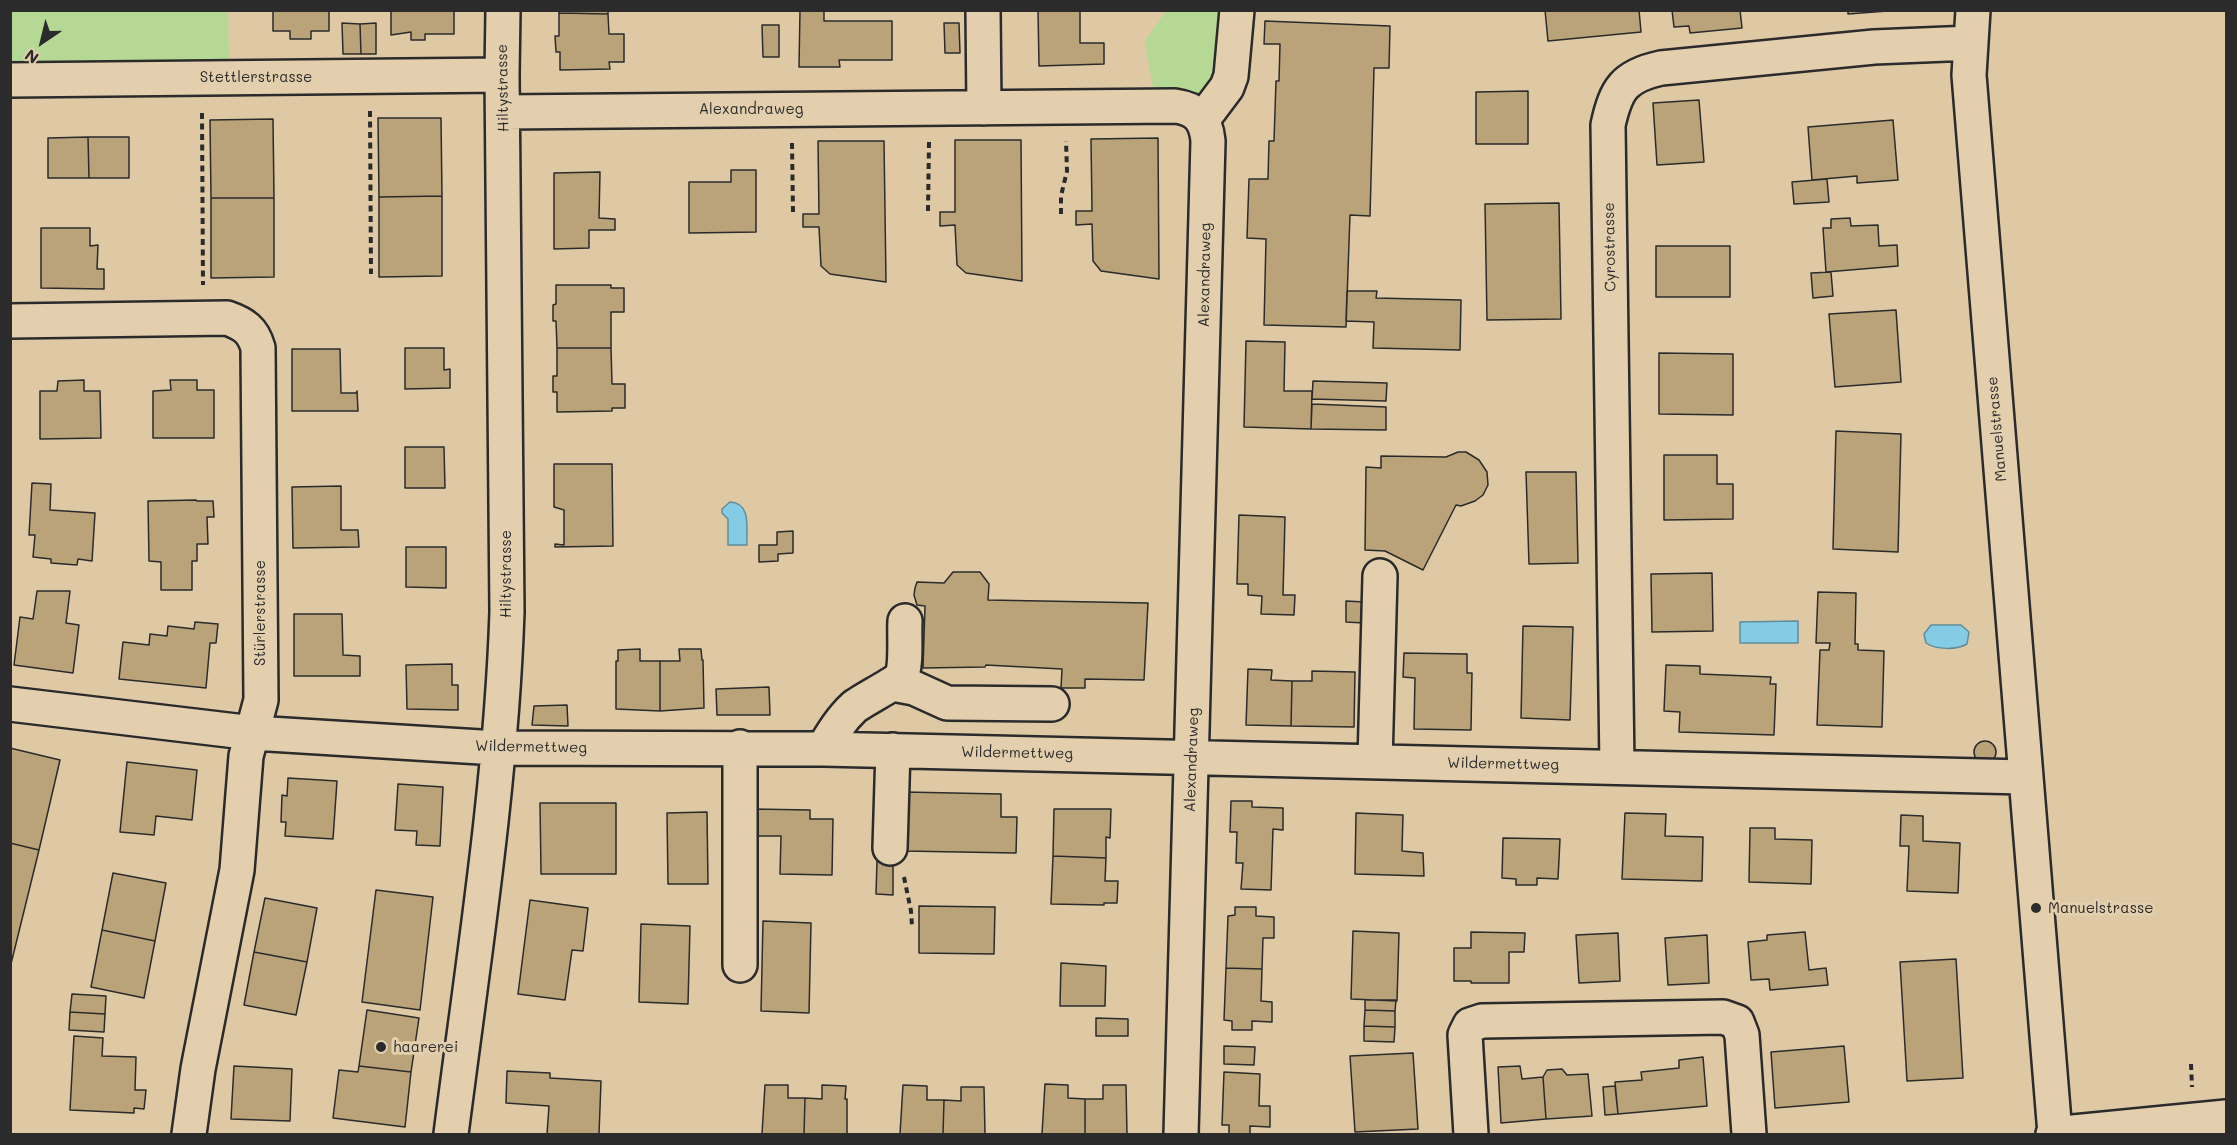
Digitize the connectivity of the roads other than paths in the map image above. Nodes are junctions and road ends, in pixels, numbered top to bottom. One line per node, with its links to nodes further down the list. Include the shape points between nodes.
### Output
1 (503, 10): 6 (street, Hiltystrasse)
2 (983, 10): 8 (street)
3 (1237, 10): 10 (street, via 1231,76)
4 (1973, 10): 5 (street, Manuelstrasse)
5 (1971, 43): 24 (street, Cyrostrasse, via 1874,47 1661,68 1640,72 1624,84 1613,101 1608,125); 25 (street, Manuelstrasse, via 1969,75)
6 (502, 75): 7 (street, Stettlerstrasse); 9 (street, Hiltystrasse)
7 (10, 80)
8 (984, 108): 9 (street, Alexandraweg); 10 (street, Alexandraweg, via 1175,106)
9 (503, 111): 19 (street, Hiltystrasse, via 507,612)
10 (1203, 119): 22 (street, Alexandraweg, via 1208,141)
11 (10, 321): 17 (street, Stürlerstrasse, via 219,318 247,327 254,336 259,358 261,700)
12 (1380, 576): 23 (street)
13 (905, 621): 14 (street, via 902,672)
14 (890, 686): 16 (street, via 914,688 947,703); 20 (street, via 852,709)
15 (10, 704): 17 (street, Wildermettweg)
16 (1052, 704)
17 (253, 733): 19 (street, Wildermettweg); 29 (street, Stürlerstrasse, via 246,756 237,870)
18 (740, 747): 19 (street, Wildermettweg); 20 (street, Wildermettweg); 27 (street)
19 (497, 748): 30 (street, Hiltystrasse)
20 (823, 749): 21 (street, Wildermettweg)
21 (893, 750): 22 (street, Wildermettweg); 26 (street)
22 (1191, 757): 23 (street, Wildermettweg); 31 (street, Alexandraweg)
23 (1375, 762): 24 (street, Wildermettweg)
24 (1617, 766): 25 (street, Wildermettweg)
25 (2025, 777): 34 (street, Manuelstrasse)
26 (890, 848)
27 (740, 965)
28 (2226, 1117): 34 (street)
29 (189, 1134)
30 (451, 1134)
31 (1181, 1134)
32 (1471, 1134): 33 (street, via 1465,1035 1470,1025 1482,1021 1723,1017 1737,1022 1742,1035)
33 (1749, 1134)
34 (2054, 1134)

